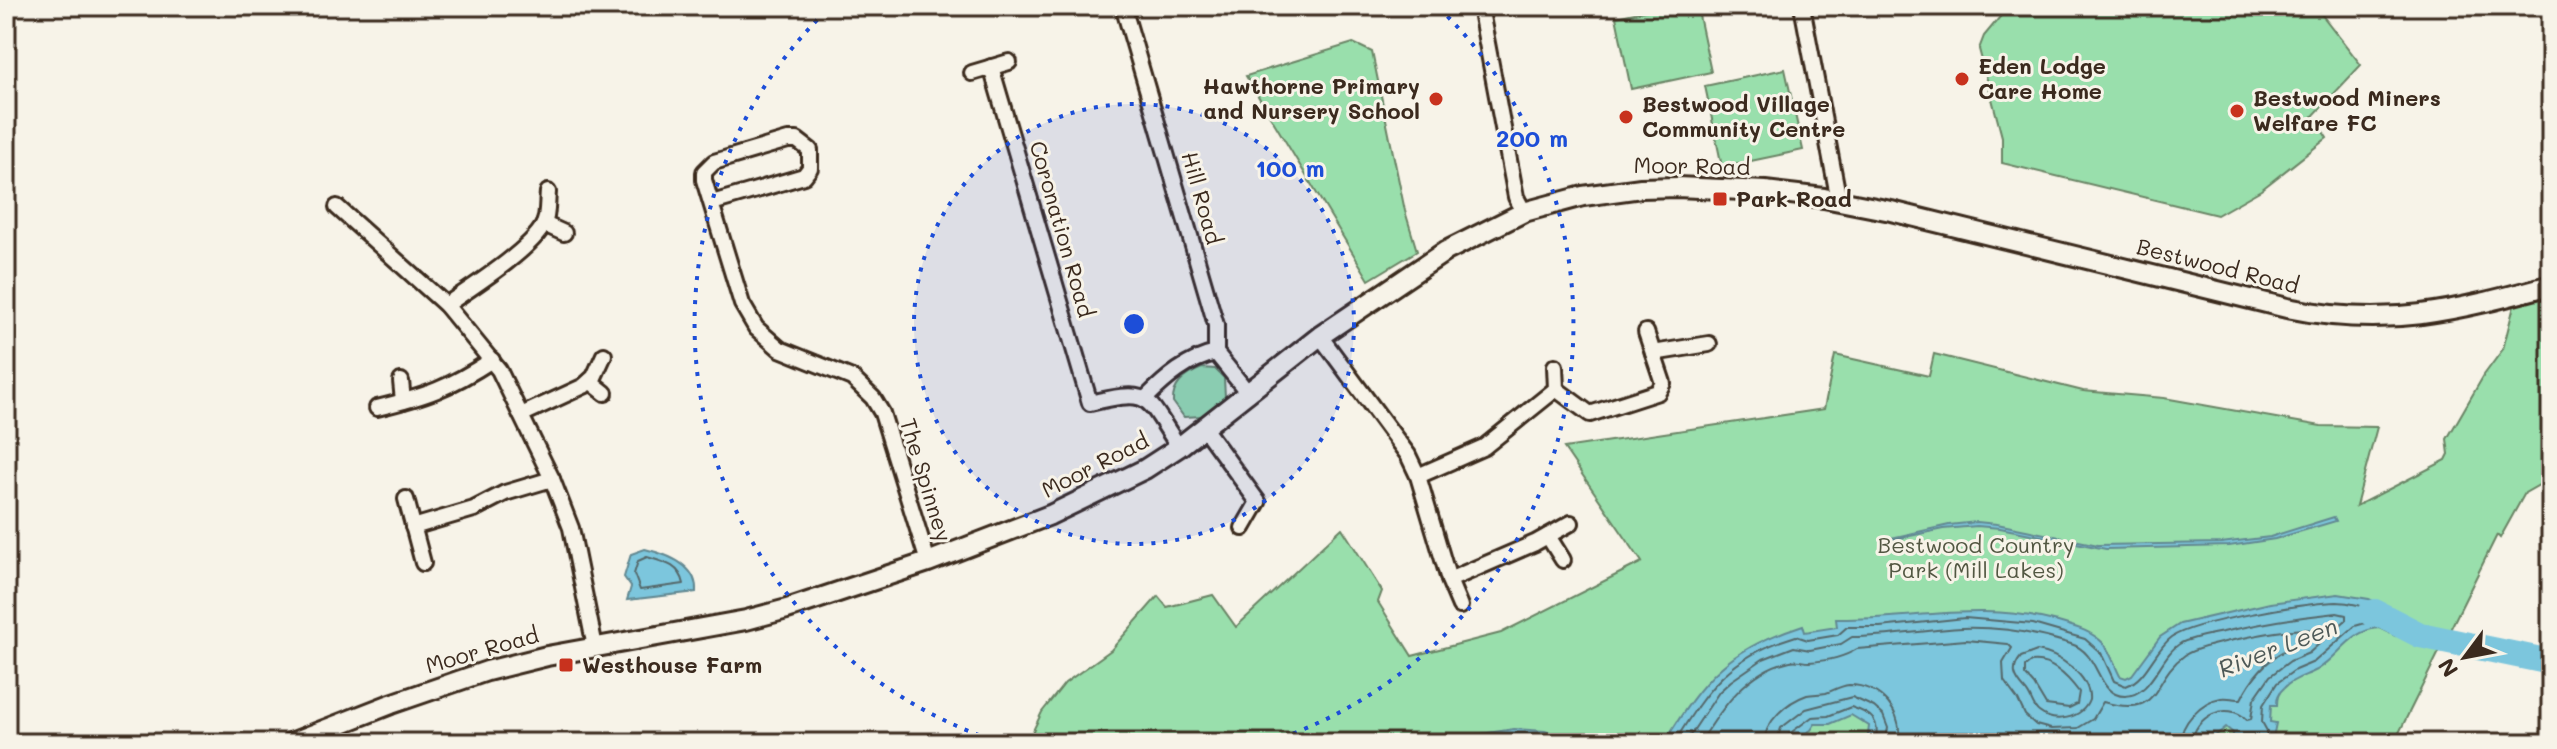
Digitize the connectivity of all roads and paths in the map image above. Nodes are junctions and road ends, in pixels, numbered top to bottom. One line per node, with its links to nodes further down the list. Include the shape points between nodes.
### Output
1 (1123, 6): 20 (street, Hill Road, via 1216,325)
2 (1480, 6): 12 (street, via 1516,197)
3 (1802, 6): 8 (street)
4 (1009, 62): 5 (street)
5 (991, 67): 6 (street); 30 (street, Coronation Road, via 1092,410 1132,394)
6 (972, 73)
7 (548, 192): 13 (street)
8 (1839, 201): 11 (main road, Moor Road); 12 (main road, Moor Road, via 1729,189 1641,188 1591,194)
9 (712, 203): 9 (street, The Spinney, via 704,172 714,162 788,140 810,150 810,168 804,176); 44 (street, The Spinney, via 742,304 756,328 780,349 852,378 873,398)
10 (337, 207): 16 (street)
11 (1876, 207): 15 (main road, Bestwood Road, via 2320,314 2415,316)
12 (1524, 212): 18 (main road, Moor Road, via 1446,251)
13 (544, 224): 14 (street); 16 (street, via 489,275)
14 (564, 233)
15 (2551, 285)
16 (446, 305): 23 (street)
17 (1646, 332): 21 (street)
18 (1320, 336): 29 (main road, Moor Road); 36 (street)
19 (1709, 344): 21 (street)
20 (1216, 353): 29 (street); 30 (street, via 1182,368)
21 (1653, 353): 27 (street, via 1663,383 1658,392 1590,414)
22 (604, 355): 26 (street)
23 (492, 360): 31 (street, via 457,383); 33 (street)
24 (1555, 366): 27 (street)
25 (401, 381): 31 (street)
26 (590, 381): 28 (street); 33 (street)
27 (1556, 389): 36 (street, via 1484,447)
28 (605, 393)
29 (1249, 394): 34 (main road, Moor Road)
30 (1146, 398): 35 (street)
31 (403, 401): 32 (street)
32 (377, 408)
33 (521, 415): 37 (street)
34 (1204, 428): 35 (main road, Moor Road); 41 (street, via 1258,502)
35 (1179, 447): 44 (main road, Moor Road, via 1062,509)
36 (1418, 476): 46 (street)
37 (552, 479): 40 (street); 48 (street, via 571,528)
38 (406, 499): 40 (street)
39 (1571, 523): 42 (street)
40 (413, 527): 45 (street)
41 (1243, 528)
42 (1548, 536): 43 (street); 46 (street)
43 (1563, 560)
44 (928, 562): 48 (main road, Moor Road, via 746,620)
45 (423, 563)
46 (1449, 580): 47 (street)
47 (1460, 606)
48 (595, 647): 49 (main road, Moor Road, via 487,671)
49 (291, 743)

